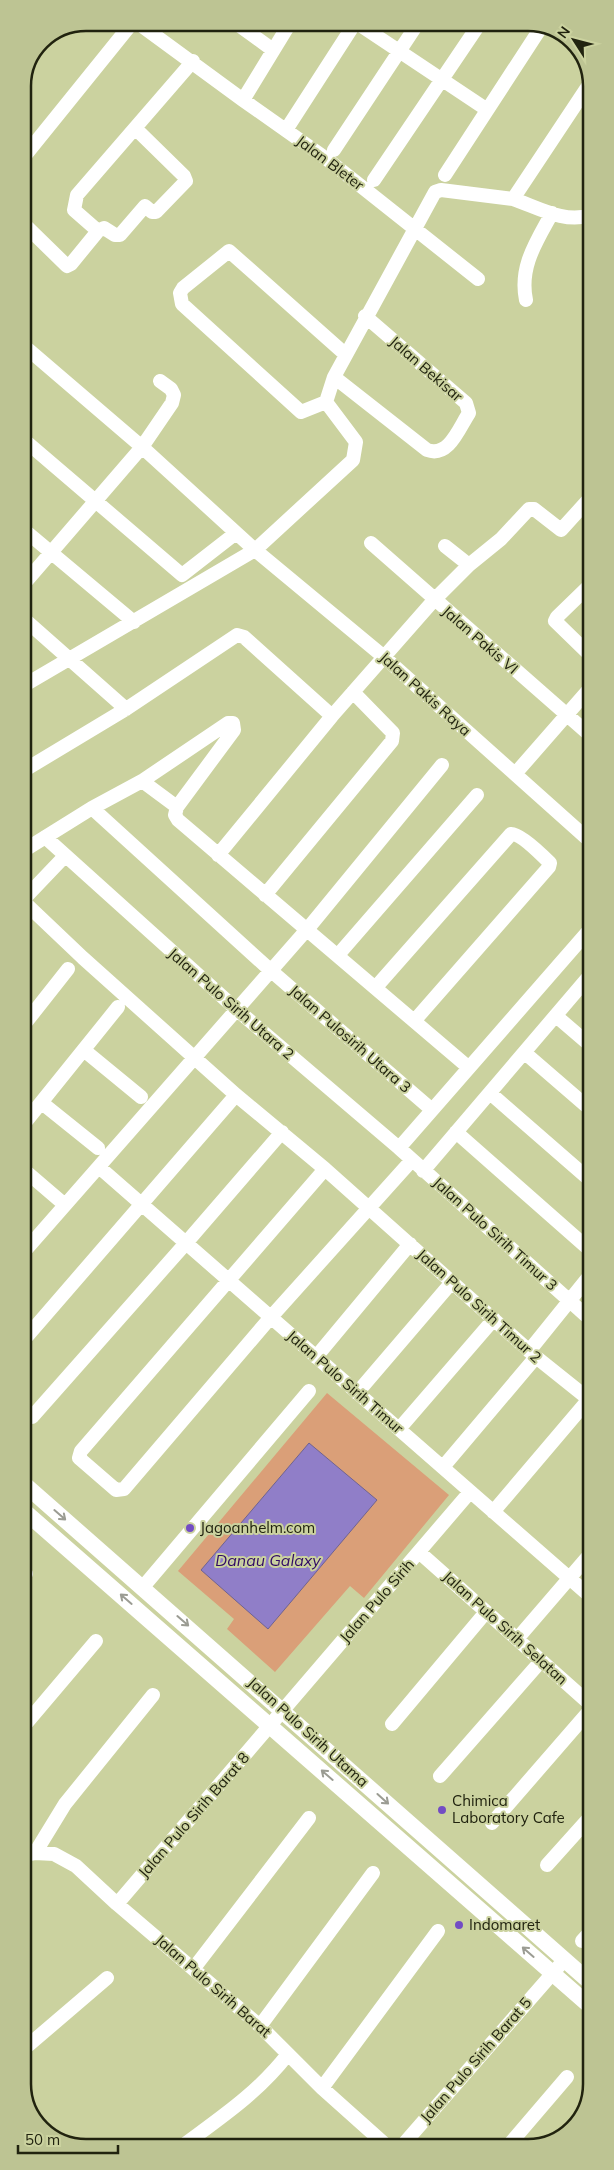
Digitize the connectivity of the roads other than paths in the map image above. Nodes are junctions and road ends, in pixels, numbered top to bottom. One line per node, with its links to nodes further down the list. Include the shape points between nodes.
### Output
1 (125, 31): 19 (street)
2 (150, 31): 12 (street, Jalan Bleter)
3 (247, 31): 10 (street)
4 (285, 31): 10 (street)
5 (351, 31): 18 (street)
6 (369, 31): 11 (street)
7 (413, 31): 11 (street)
8 (475, 31): 13 (street)
9 (538, 32): 16 (street)
10 (273, 50): 15 (street)
11 (400, 51): 13 (street); 20 (street)
12 (193, 62): 15 (street, Jalan Bleter); 17 (street)
13 (442, 79): 16 (street); 22 (street)
14 (583, 94): 23 (street)
15 (243, 100): 18 (street, Jalan Bleter)
16 (486, 109): 21 (street)
17 (136, 129): 28 (street, via 79,191 75,200 74,210); 28 (street, via 186,181 156,212 144,206 120,235 104,228)
18 (286, 130): 26 (street, Jalan Bleter)
19 (31, 147)
20 (334, 150)
21 (445, 175)
22 (374, 180)
23 (513, 199): 24 (street); 26 (street, via 441,190 435,192)
24 (552, 213): 25 (street, via 576,219); 30 (street, via 526,263 523,287)
25 (583, 217)
26 (414, 228): 29 (street, Jalan Bleter); 31 (street)
27 (31, 231): 28 (street, via 67,266)
28 (98, 232)
29 (478, 279)
30 (526, 300)
31 (365, 316): 33 (street); 34 (street, Jalan Bekisar, via 459,395 469,410 446,448 436,452 427,450)
32 (31, 352): 38 (street, Jalan Pakis Raya)
33 (346, 354): 34 (street); 36 (street, via 229,251 180,293 182,304 301,412)
34 (334, 377): 36 (street)
35 (160, 381): 38 (street, via 171,389 174,398)
36 (326, 402): 45 (street, via 356,442 353,460)
37 (31, 446): 39 (street)
38 (142, 447): 39 (street); 41 (street, Jalan Pakis Raya)
39 (96, 501): 41 (street, via 182,575); 46 (street)
40 (583, 506): 47 (street, via 561,530 530,508 501,539)
41 (236, 533): 45 (street, Jalan Pakis Raya)
42 (31, 537): 46 (street)
43 (371, 543): 50 (street, Jalan Pakis VI)
44 (446, 546): 47 (street)
45 (255, 550): 51 (street); 54 (street, Jalan Pakis Raya)
46 (50, 553): 48 (street); 51 (street)
47 (469, 565): 50 (street)
48 (31, 576)
49 (583, 591): 53 (street, via 555,621)
50 (434, 600): 54 (street); 60 (street, Jalan Pakis VI)
51 (134, 622): 55 (street)
52 (31, 625): 55 (street)
53 (583, 648)
54 (384, 657): 57 (street); 65 (street, Jalan Pakis Raya)
55 (70, 659): 56 (street); 59 (street)
56 (31, 681)
57 (352, 692): 61 (street); 76 (street, via 393,733 392,741)
58 (583, 697): 60 (street)
59 (126, 709): 61 (street, via 240,635); 64 (street)
60 (568, 715): 62 (street, Jalan Pakis VI); 65 (street)
61 (332, 716): 73 (street)
62 (583, 729)
63 (442, 765): 78 (street)
64 (31, 766)
65 (515, 774): 70 (street, Jalan Pakis Raya)
66 (142, 781): 68 (street); 68 (street, via 228,723 234,724 234,730); 69 (street)
67 (476, 795): 80 (street)
68 (177, 807): 73 (street, via 175,815 178,820)
69 (92, 808): 71 (street); 82 (street, Jalan Pulosirih Utara 3)
70 (583, 835)
71 (44, 837): 72 (street); 74 (street, Jalan Pulo Sirih Utara 2)
72 (31, 846)
73 (218, 855): 76 (street)
74 (64, 857): 75 (street); 86 (street, Jalan Pulo Sirih Utara 2)
75 (31, 892)
76 (265, 895): 78 (street)
77 (31, 909): 93 (street, Jalan Pulo Sirih Timur 2)
78 (306, 929): 80 (street); 82 (street)
79 (583, 937): 94 (street)
80 (338, 955): 84 (street)
81 (68, 968): 87 (street)
82 (269, 969): 86 (street); 100 (street, Jalan Pulosirih Utara 3)
83 (583, 984): 88 (street)
84 (376, 987): 89 (street); 89 (street, via 511,834 550,862)
85 (118, 1007): 91 (street)
86 (236, 1009): 93 (street); 105 (street, Jalan Pulo Sirih Utara 2)
87 (31, 1016)
88 (556, 1016): 90 (street); 92 (street)
89 (415, 1020): 94 (street)
90 (583, 1039)
91 (85, 1051): 97 (street); 98 (street)
92 (525, 1053): 95 (street); 99 (street)
93 (194, 1057): 96 (street, Jalan Pulo Sirih Timur 2); 107 (street)
94 (468, 1066): 100 (street)
95 (490, 1093): 103 (street); 110 (street)
96 (236, 1095): 102 (street, Jalan Pulo Sirih Timur 2); 112 (street)
97 (141, 1097)
98 (42, 1103): 101 (street); 104 (street)
99 (583, 1103)
100 (431, 1109): 105 (street)
101 (31, 1116)
102 (282, 1132): 108 (street, Jalan Pulo Sirih Timur 2); 116 (street)
103 (456, 1132): 109 (street); 118 (street)
104 (98, 1148)
105 (399, 1148): 106 (street, Jalan Pulo Sirih Timur 3)
106 (412, 1160): 109 (street, Jalan Pulo Sirih Timur 3); 114 (street)
107 (99, 1167): 112 (street, Jalan Pulo Sirih Timur); 113 (street)
108 (325, 1169): 114 (street, Jalan Pulo Sirih Timur 2); 119 (street)
109 (424, 1171): 122 (street, Jalan Pulo Sirih Timur 3)
110 (583, 1174)
111 (31, 1177): 113 (street)
112 (142, 1204): 116 (street, Jalan Pulo Sirih Timur); 126 (street)
113 (65, 1205): 115 (street)
114 (369, 1208): 117 (street, Jalan Pulo Sirih Timur 2); 124 (street)
115 (31, 1241)
116 (186, 1244): 119 (street, Jalan Pulo Sirih Timur); 133 (street)
117 (410, 1244): 120 (street, Jalan Pulo Sirih Timur 2); 128 (street)
118 (583, 1244)
119 (228, 1280): 124 (street, Jalan Pulo Sirih Timur); 124 (street, via 81,1450 79,1458 116,1490 124,1489)
120 (452, 1282): 125 (street, Jalan Pulo Sirih Timur 2); 130 (street)
121 (583, 1284): 122 (street)
122 (570, 1300): 123 (street, Jalan Pulo Sirih Timur 3); 127 (street)
123 (583, 1312)
124 (271, 1318): 128 (street, Jalan Pulo Sirih Timur)
125 (494, 1319): 127 (street, Jalan Pulo Sirih Timur 2); 134 (street)
126 (31, 1332)
127 (532, 1354): 131 (street, Jalan Pulo Sirih Timur 2); 135 (street)
128 (316, 1357): 130 (street, Jalan Pulo Sirih Timur)
129 (309, 1392): 143 (street)
130 (357, 1393): 134 (street, Jalan Pulo Sirih Timur)
131 (583, 1394)
132 (583, 1408): 138 (street)
133 (31, 1416)
134 (399, 1429): 135 (street, Jalan Pulo Sirih Timur)
135 (443, 1468): 137 (street, Jalan Pulo Sirih Timur)
136 (31, 1490): 143 (main road, Jalan Pulo Sirih Utama, one-way to 143)
137 (470, 1492): 138 (street, Jalan Pulo Sirih Timur); 140 (street, Jalan Pulo Sirih)
138 (494, 1512): 142 (street, Jalan Pulo Sirih Timur)
139 (31, 1517): 155 (main road, Jalan Pulo Sirih Utama, one-way to 139)
140 (419, 1552): 145 (street, Jalan Pulo Sirih Selatan); 151 (street, Jalan Pulo Sirih)
141 (583, 1563): 142 (street)
142 (570, 1578): 144 (street, Jalan Pulo Sirih Timur); 146 (street)
143 (143, 1587): 151 (main road, Jalan Pulo Sirih Utama, one-way to 151)
144 (583, 1590)
145 (486, 1612): 146 (street, Jalan Pulo Sirih Selatan); 154 (street)
146 (517, 1639): 148 (street, Jalan Pulo Sirih Selatan)
147 (96, 1641): 152 (street)
148 (542, 1661): 150 (street, Jalan Pulo Sirih Selatan); 156 (street)
149 (153, 1695): 160 (street)
150 (583, 1698)
151 (284, 1710): 155 (street, Jalan Pulo Sirih); 166 (main road, Jalan Pulo Sirih Utama, one-way to 166)
152 (31, 1718)
153 (583, 1718): 158 (street)
154 (392, 1724)
155 (270, 1725): 164 (street, Jalan Pulo Sirih Barat 8); 168 (main road, Jalan Pulo Sirih Utama, one-way to 155)
156 (440, 1776)
157 (308, 1818): 167 (street)
158 (492, 1823)
159 (583, 1825): 162 (street)
160 (31, 1851)
161 (31, 1854): 164 (street, Jalan Pulo Sirih Barat, via 54,1854 76,1866)
162 (547, 1866)
163 (373, 1874): 172 (street)
164 (117, 1904): 167 (street, Jalan Pulo Sirih Barat)
165 (438, 1931): 176 (street)
166 (564, 1960): 168 (street, Jalan Pulo Sirih Barat 5); 169 (main road, Jalan Pulo Sirih Utama)
167 (194, 1968): 172 (street, Jalan Pulo Sirih Barat)
168 (552, 1973): 171 (main road, Jalan Pulo Sirih Utama); 179 (street, Jalan Pulo Sirih Barat 5)
169 (583, 1976)
170 (107, 1978): 173 (street)
171 (583, 1999)
172 (260, 2026): 174 (street, Jalan Pulo Sirih Barat)
173 (31, 2043)
174 (288, 2054): 176 (street, Jalan Pulo Sirih Barat); 177 (street, via 253,2094)
175 (567, 2077): 180 (street)
176 (322, 2088): 178 (street, Jalan Pulo Sirih Barat)
177 (192, 2139)
178 (379, 2139)
179 (407, 2139)
180 (514, 2139)

